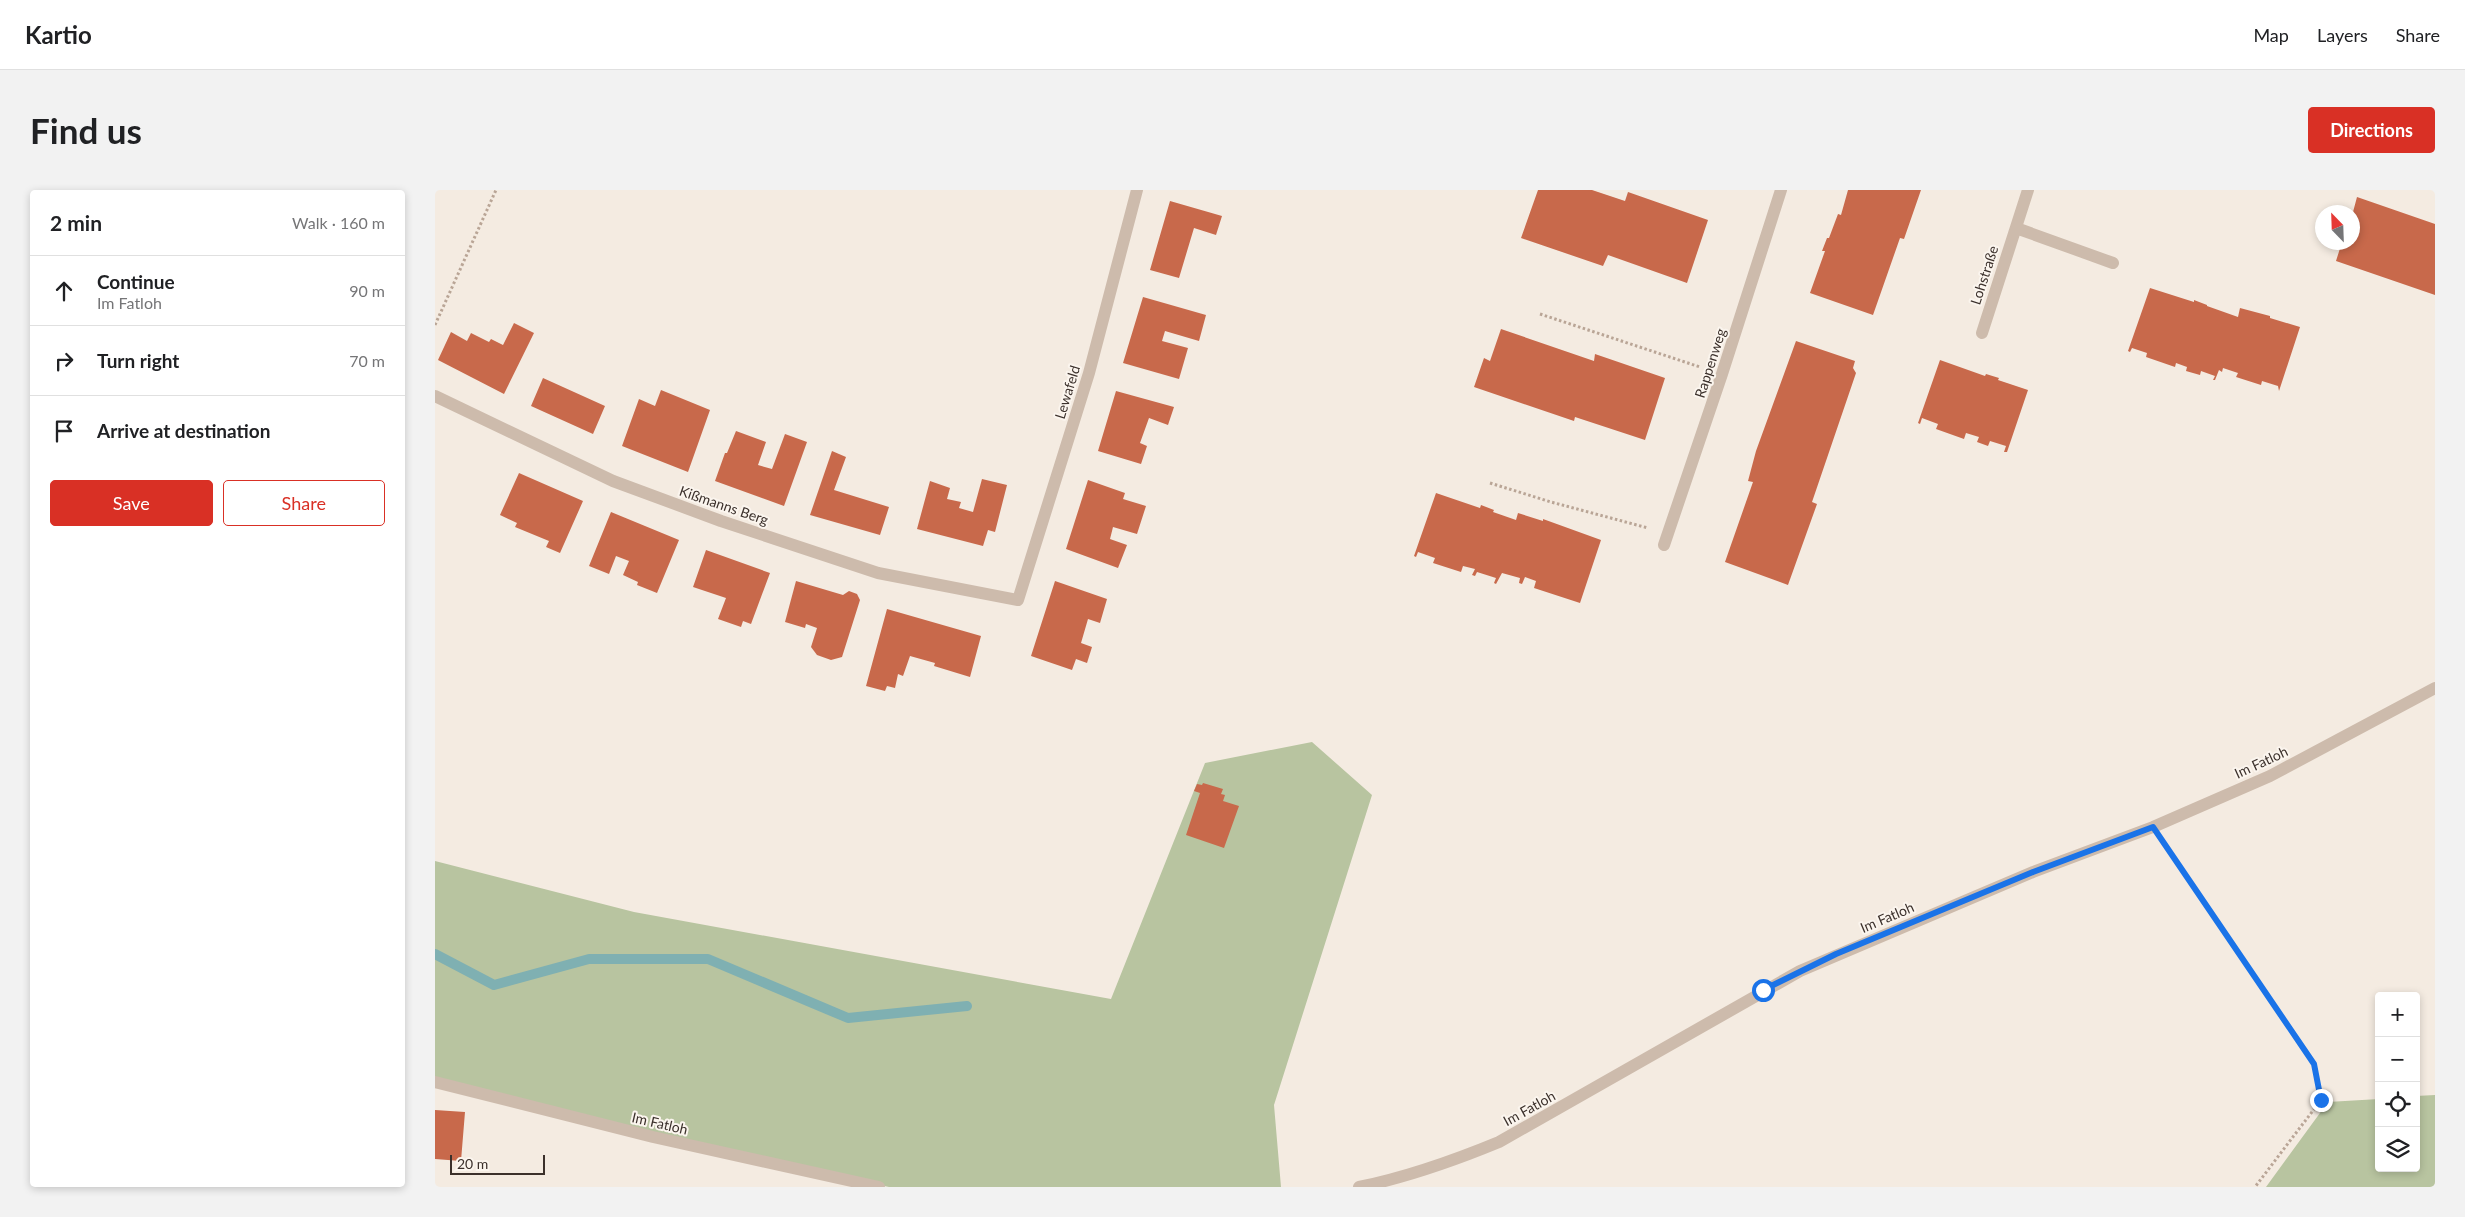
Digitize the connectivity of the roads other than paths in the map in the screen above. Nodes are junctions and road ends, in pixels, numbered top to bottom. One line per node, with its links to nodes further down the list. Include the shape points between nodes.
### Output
1 (1137, 190): 9 (street, Lewafeld, via 1089,373)
2 (1781, 190): 8 (street, Rappenweg)
3 (2028, 190): 4 (street, Lohstraße)
4 (2016, 228): 5 (street); 6 (street, Lohstraße)
5 (2113, 263)
6 (1981, 332)
7 (435, 396): 9 (street, Kißmanns Berg, via 613,481 721,521 878,573)
8 (1666, 539)
9 (1018, 600)
10 (2435, 688): 13 (street, Im Fatloh, via 2270,776 1800,971 1499,1142 1413,1174)
11 (435, 1082): 12 (street, Im Fatloh, via 653,1137)
12 (879, 1187)
13 (1359, 1187)

